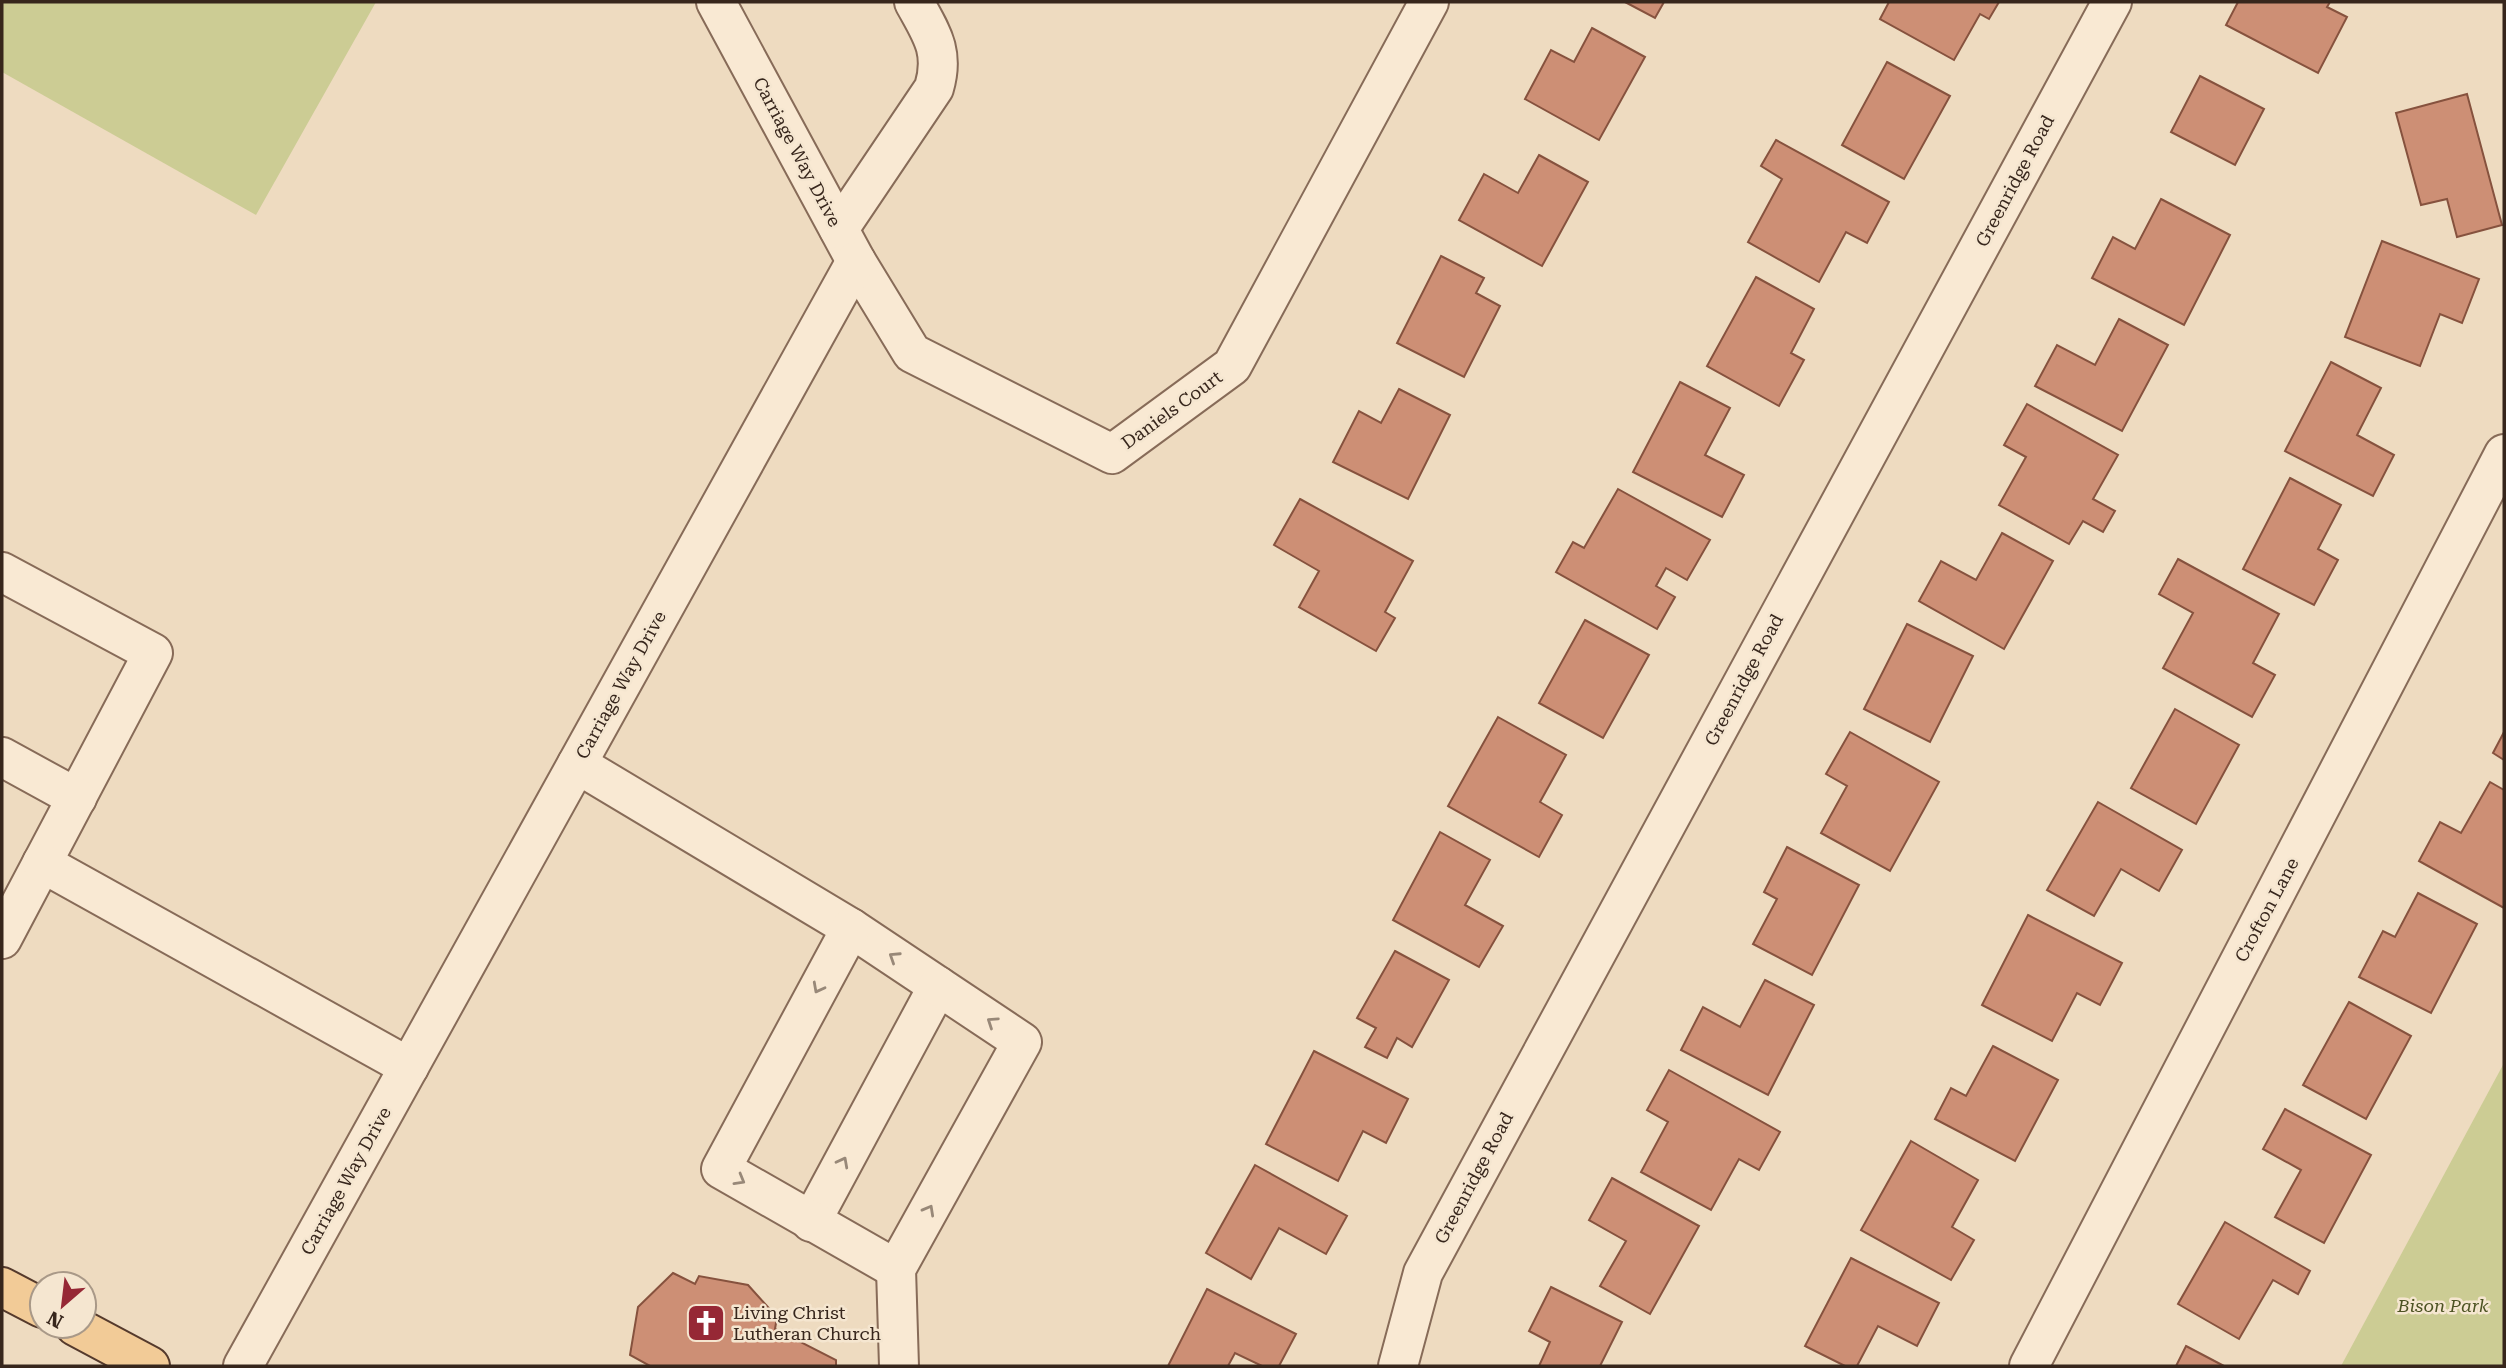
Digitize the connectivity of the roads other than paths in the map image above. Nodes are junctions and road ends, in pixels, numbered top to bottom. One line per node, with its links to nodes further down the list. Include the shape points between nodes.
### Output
1 (716, 2): 5 (street, Carriage Way Drive)
2 (914, 2): 5 (street, via 937,43 939,71 934,88)
3 (1429, 2): 5 (street, Daniels Court, via 1232,366 1112,454 912,353)
4 (2112, 2): 24 (street, Greenridge Road, via 1423,1273)
5 (847, 245): 9 (street, Carriage Way Drive)
6 (2504, 454): 25 (street, Crofton Lane)
7 (2, 572): 10 (street, via 153,653)
8 (2, 757): 10 (street)
9 (577, 764): 12 (street); 15 (street, Carriage Way Drive)
10 (77, 798): 11 (street)
11 (42, 863): 13 (street); 15 (street)
12 (851, 928): 14 (street, one-way to 12); 16 (street, one-way to 16, via 721,1169)
13 (2, 939)
14 (938, 986): 16 (street, one-way to 14); 17 (street, one-way to 14, via 1022,1042)
15 (409, 1067): 22 (street, Carriage Way Drive)
16 (811, 1222): 17 (street)
17 (896, 1269): 23 (street)
18 (2, 1287): 19 (main road)
19 (28, 1301)
20 (98, 1338): 21 (main road)
21 (150, 1366)
22 (243, 1366)
23 (900, 1366)
24 (1398, 1366)
25 (2029, 1366)

